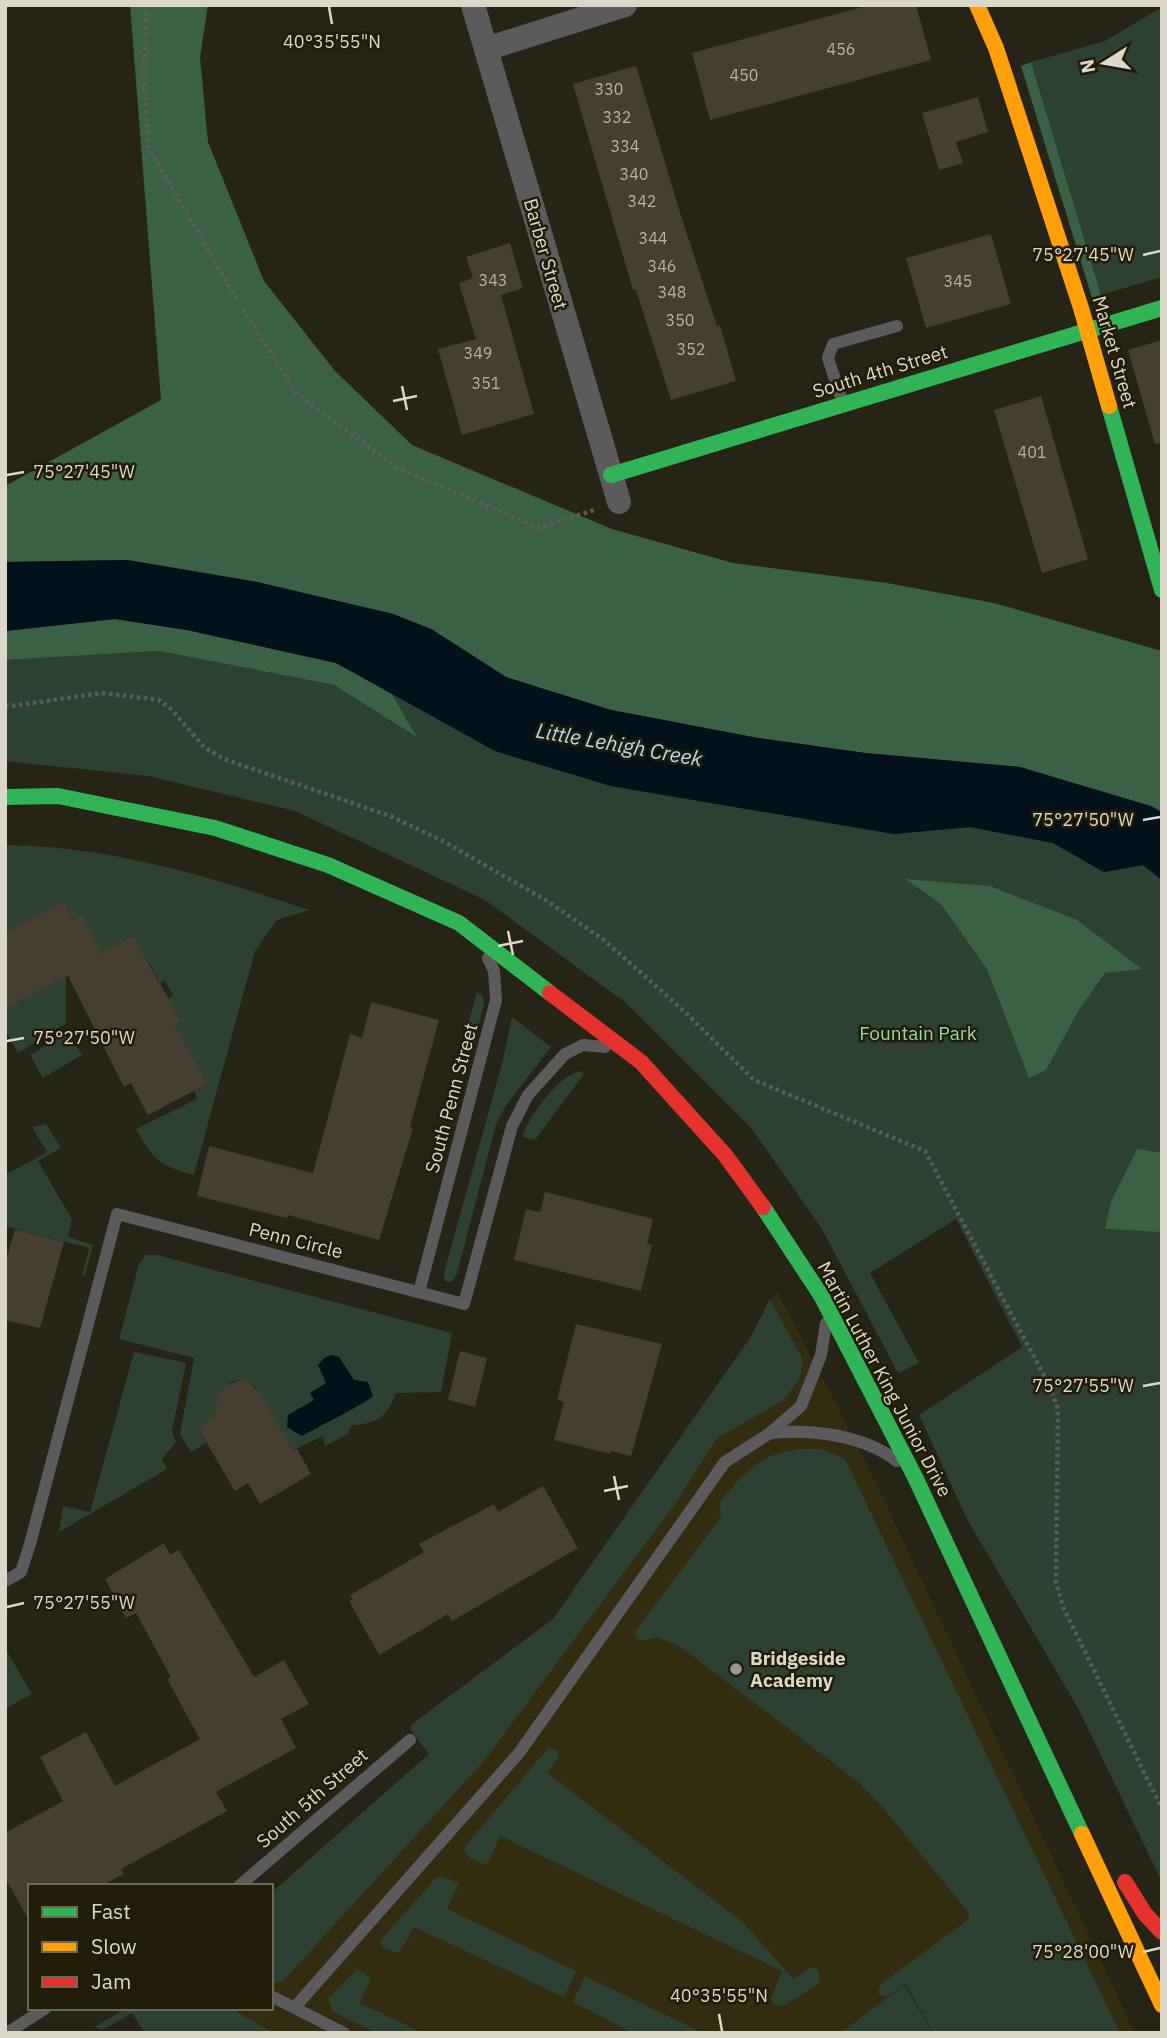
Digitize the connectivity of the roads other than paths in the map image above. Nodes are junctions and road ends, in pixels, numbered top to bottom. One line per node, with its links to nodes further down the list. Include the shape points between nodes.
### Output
1 (473, 5): 4 (street, Barber Street)
2 (625, 5): 4 (street)
3 (977, 5): 7 (main road, Market Street, via 996,47)
4 (486, 49): 9 (street, Barber Street)
5 (1162, 308): 7 (main road, South 4th Street)
6 (897, 326): 8 (lane, via 833,344 828,358)
7 (1088, 330): 8 (main road, South 4th Street); 11 (main road, Market Street)
8 (843, 405): 9 (main road, South 4th Street)
9 (611, 475): 10 (street, Barber Street)
10 (619, 502)
11 (1162, 590)
12 (5, 797): 13 (main road, Martin Luther King Junior Drive, via 58,796 215,828 328,866)
13 (459, 923): 14 (main road, Martin Luther King Junior Drive); 15 (lane, South Penn Street, via 485,950 494,971 496,1000)
14 (641, 1062): 15 (lane, Penn Circle, via 604,1047 583,1045 565,1054 528,1095 512,1126 464,1304); 16 (main road, Martin Luther King Junior Drive, via 725,1155)
15 (419, 1292): 19 (lane, Penn Circle, via 117,1214 30,1544 21,1572)
16 (822, 1297): 17 (lane, via 827,1328 807,1395); 18 (main road, Martin Luther King Junior Drive)
17 (770, 1433): 18 (lane, via 797,1430 869,1445); 26 (lane, via 725,1462 519,1753)
18 (915, 1478): 20 (main road, Martin Luther King Junior Drive)
19 (5, 1581)
20 (1040, 1738): 23 (main road, via 1108,1855); 25 (main road, Martin Luther King Junior Drive)
21 (410, 1740): 22 (lane, South 5th Street)
22 (241, 1884)
23 (1162, 1932)
24 (273, 1997): 26 (lane)
25 (1162, 2005)
26 (295, 2007): 29 (lane)
27 (43, 2010): 28 (lane)
28 (7, 2033)
29 (344, 2033)

